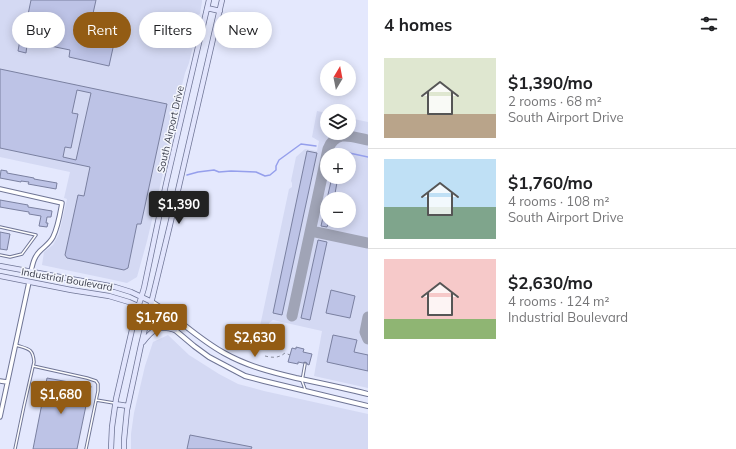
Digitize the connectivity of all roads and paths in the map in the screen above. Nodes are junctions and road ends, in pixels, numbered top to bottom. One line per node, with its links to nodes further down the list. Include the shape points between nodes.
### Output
1 (208, 0): 3 (main road, South Airport Drive)
2 (222, 0): 4 (main road, South Airport Drive)
3 (207, 8): 4 (main road); 12 (main road, South Airport Drive)
4 (220, 11): 13 (main road, South Airport Drive)
5 (0, 189): 9 (street, via 62,203 53,237 35,258)
6 (0, 227): 7 (lane, via 36,235 22,254 10,257)
7 (0, 255)
8 (0, 266): 9 (main road, Industrial Boulevard)
9 (31, 271): 11 (main road); 12 (main road, Industrial Boulevard, via 121,288)
10 (0, 276): 11 (main road, Industrial Boulevard)
11 (29, 282): 14 (main road, Industrial Boulevard, via 109,296); 17 (street)
12 (141, 296): 13 (main road, Industrial Boulevard); 14 (main road, South Airport Drive)
13 (152, 302): 15 (main road, South Airport Drive); 23 (street, Industrial Boulevard, via 232,358 257,368)
14 (138, 306): 15 (main road, Industrial Boulevard); 29 (main road, South Airport Drive)
15 (149, 311): 16 (street, Industrial Boulevard); 18 (main road, South Airport Drive)
16 (175, 330): 18 (main road, via 162,327 155,330); 26 (street, Industrial Boulevard, via 208,357 234,371)
17 (16, 345): 22 (lane, via 31,351 34,355); 25 (street)
18 (141, 345): 30 (main road, South Airport Drive)
19 (290, 355): 20 (path, via 285,353 276,358)
20 (265, 356)
21 (305, 364): 23 (lane)
22 (34, 366): 28 (lane, via 96,381); 33 (lane)
23 (302, 379): 26 (lane); 27 (street, Industrial Boulevard)
24 (0, 381): 25 (street)
25 (7, 382): 32 (street)
26 (307, 392): 31 (street, Industrial Boulevard)
27 (368, 394)
28 (96, 400): 29 (lane); 34 (lane)
29 (115, 404): 30 (main road); 35 (main road, South Airport Drive)
30 (128, 406): 36 (main road, South Airport Drive)
31 (368, 406)
32 (0, 417)
33 (15, 449)
34 (86, 449)
35 (111, 449)
36 (124, 449)

